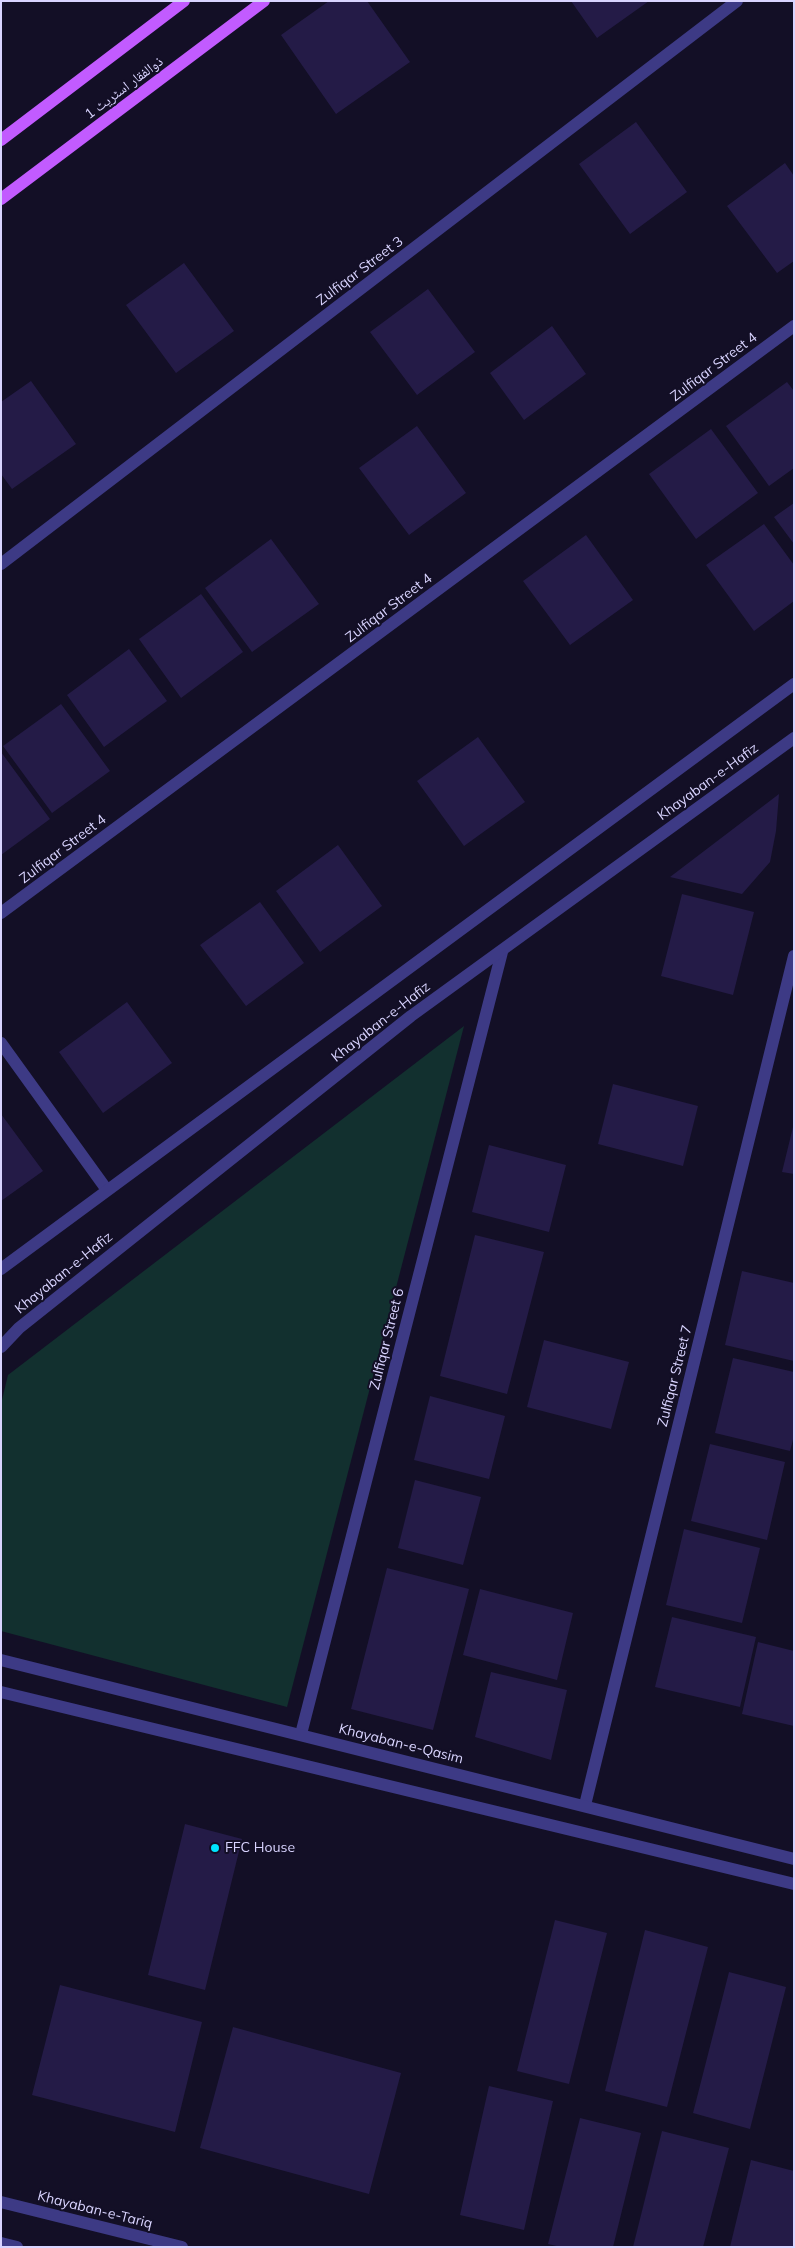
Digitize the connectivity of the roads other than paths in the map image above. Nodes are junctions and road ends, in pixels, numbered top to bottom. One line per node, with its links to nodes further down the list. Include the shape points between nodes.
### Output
1 (184, 1): 4 (main road)
2 (264, 1): 5 (main road, ذوالفقار اسٹریٹ 1)
3 (737, 1): 7 (street, Zulfiqar Street 3)
4 (1, 140)
5 (1, 199)
6 (794, 326): 10 (street, Zulfiqar Street 4)
7 (1, 564)
8 (794, 684): 14 (street, Khayaban-e-Hafiz)
9 (794, 738): 11 (street, Khayaban-e-Hafiz)
10 (1, 913)
11 (502, 952): 16 (street, Khayaban-e-Hafiz, via 411,1016 19,1328); 19 (street, Zulfiqar Street 6)
12 (794, 956): 20 (street, Zulfiqar Street 7)
13 (1, 1043): 14 (street)
14 (107, 1190): 15 (street, Khayaban-e-Hafiz)
15 (1, 1269)
16 (1, 1347)
17 (1, 1660): 19 (street, Khayaban-e-Qasim)
18 (1, 1692): 22 (street)
19 (301, 1734): 20 (street, Khayaban-e-Qasim)
20 (585, 1805): 21 (street, Khayaban-e-Qasim)
21 (794, 1859)
22 (794, 1884)
23 (1, 2202): 26 (street, Khayaban-e-Tariq)
24 (1, 2243): 25 (street)
25 (17, 2247)
26 (182, 2247)

